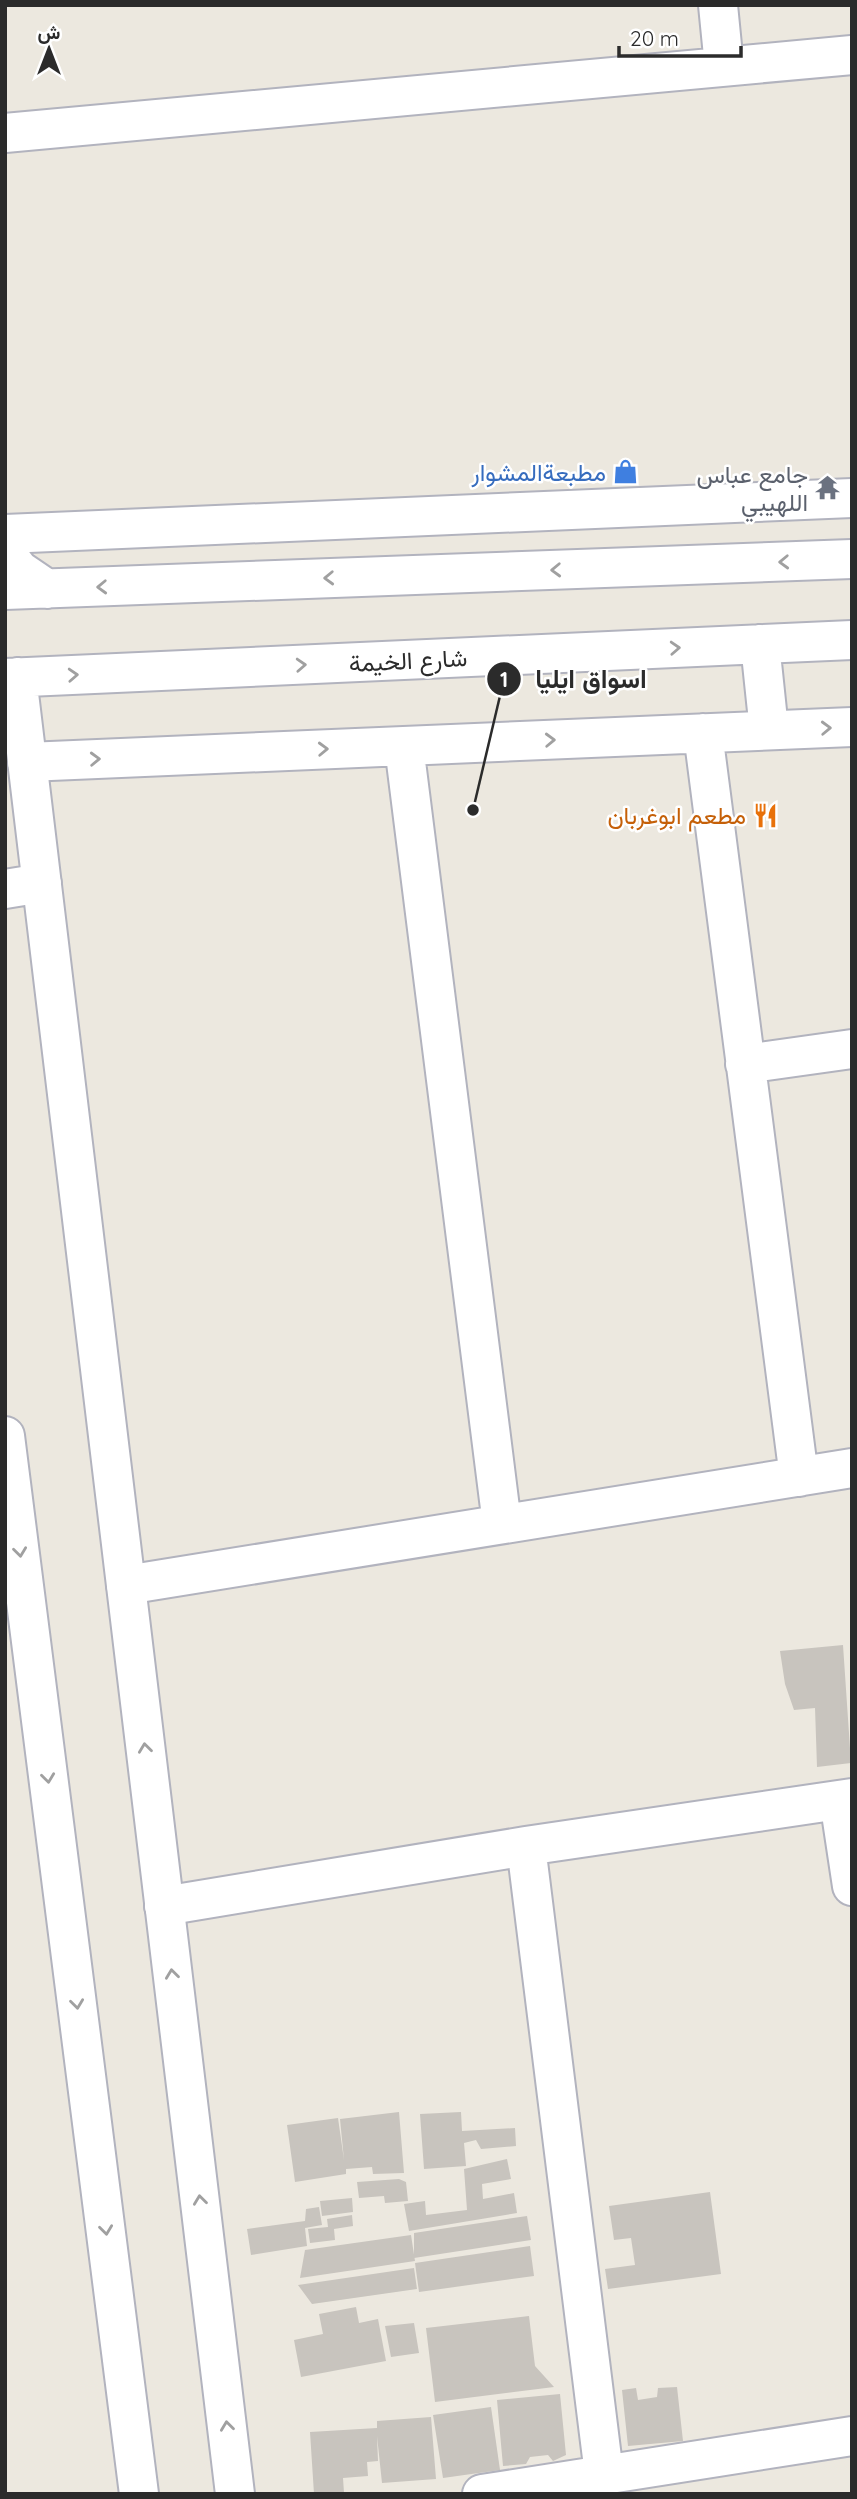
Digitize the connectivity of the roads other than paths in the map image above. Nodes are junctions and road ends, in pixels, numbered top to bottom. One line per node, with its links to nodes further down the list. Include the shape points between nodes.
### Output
1 (718, 5): 3 (street)
2 (852, 54): 3 (street)
3 (724, 66): 4 (street)
4 (5, 133)
5 (852, 498): 6 (street)
6 (5, 534)
7 (5, 552): 9 (street, via 19,570)
8 (852, 559): 9 (street, one-way to 9)
9 (47, 589): 10 (street)
10 (5, 590)
11 (852, 640): 12 (street, شارع الخيمة)
12 (760, 645): 13 (street, شارع الخيمة, one-way to 12); 15 (street)
13 (11, 677): 18 (street)
14 (852, 727): 15 (street, one-way to 14)
15 (768, 730): 16 (street)
16 (703, 733): 17 (street, one-way to 16); 21 (street)
17 (404, 746): 18 (street, one-way to 17); 25 (street)
18 (27, 761): 19 (street)
19 (23, 886): 26 (street)
20 (852, 1049): 21 (street)
21 (745, 1064): 24 (street)
22 (5, 1436): 33 (street, one-way to 33)
23 (852, 1468): 24 (street)
24 (799, 1477): 25 (street)
25 (502, 1524): 26 (street)
26 (126, 1585): 30 (street, one-way to 26)
27 (845, 1799): 28 (street); 29 (street)
28 (526, 1846): 30 (street); 32 (street)
29 (852, 1886)
30 (164, 1906): 34 (street, one-way to 30)
31 (852, 2436): 32 (street)
32 (604, 2474): 35 (street)
33 (139, 2494)
34 (235, 2494)
35 (482, 2494)

